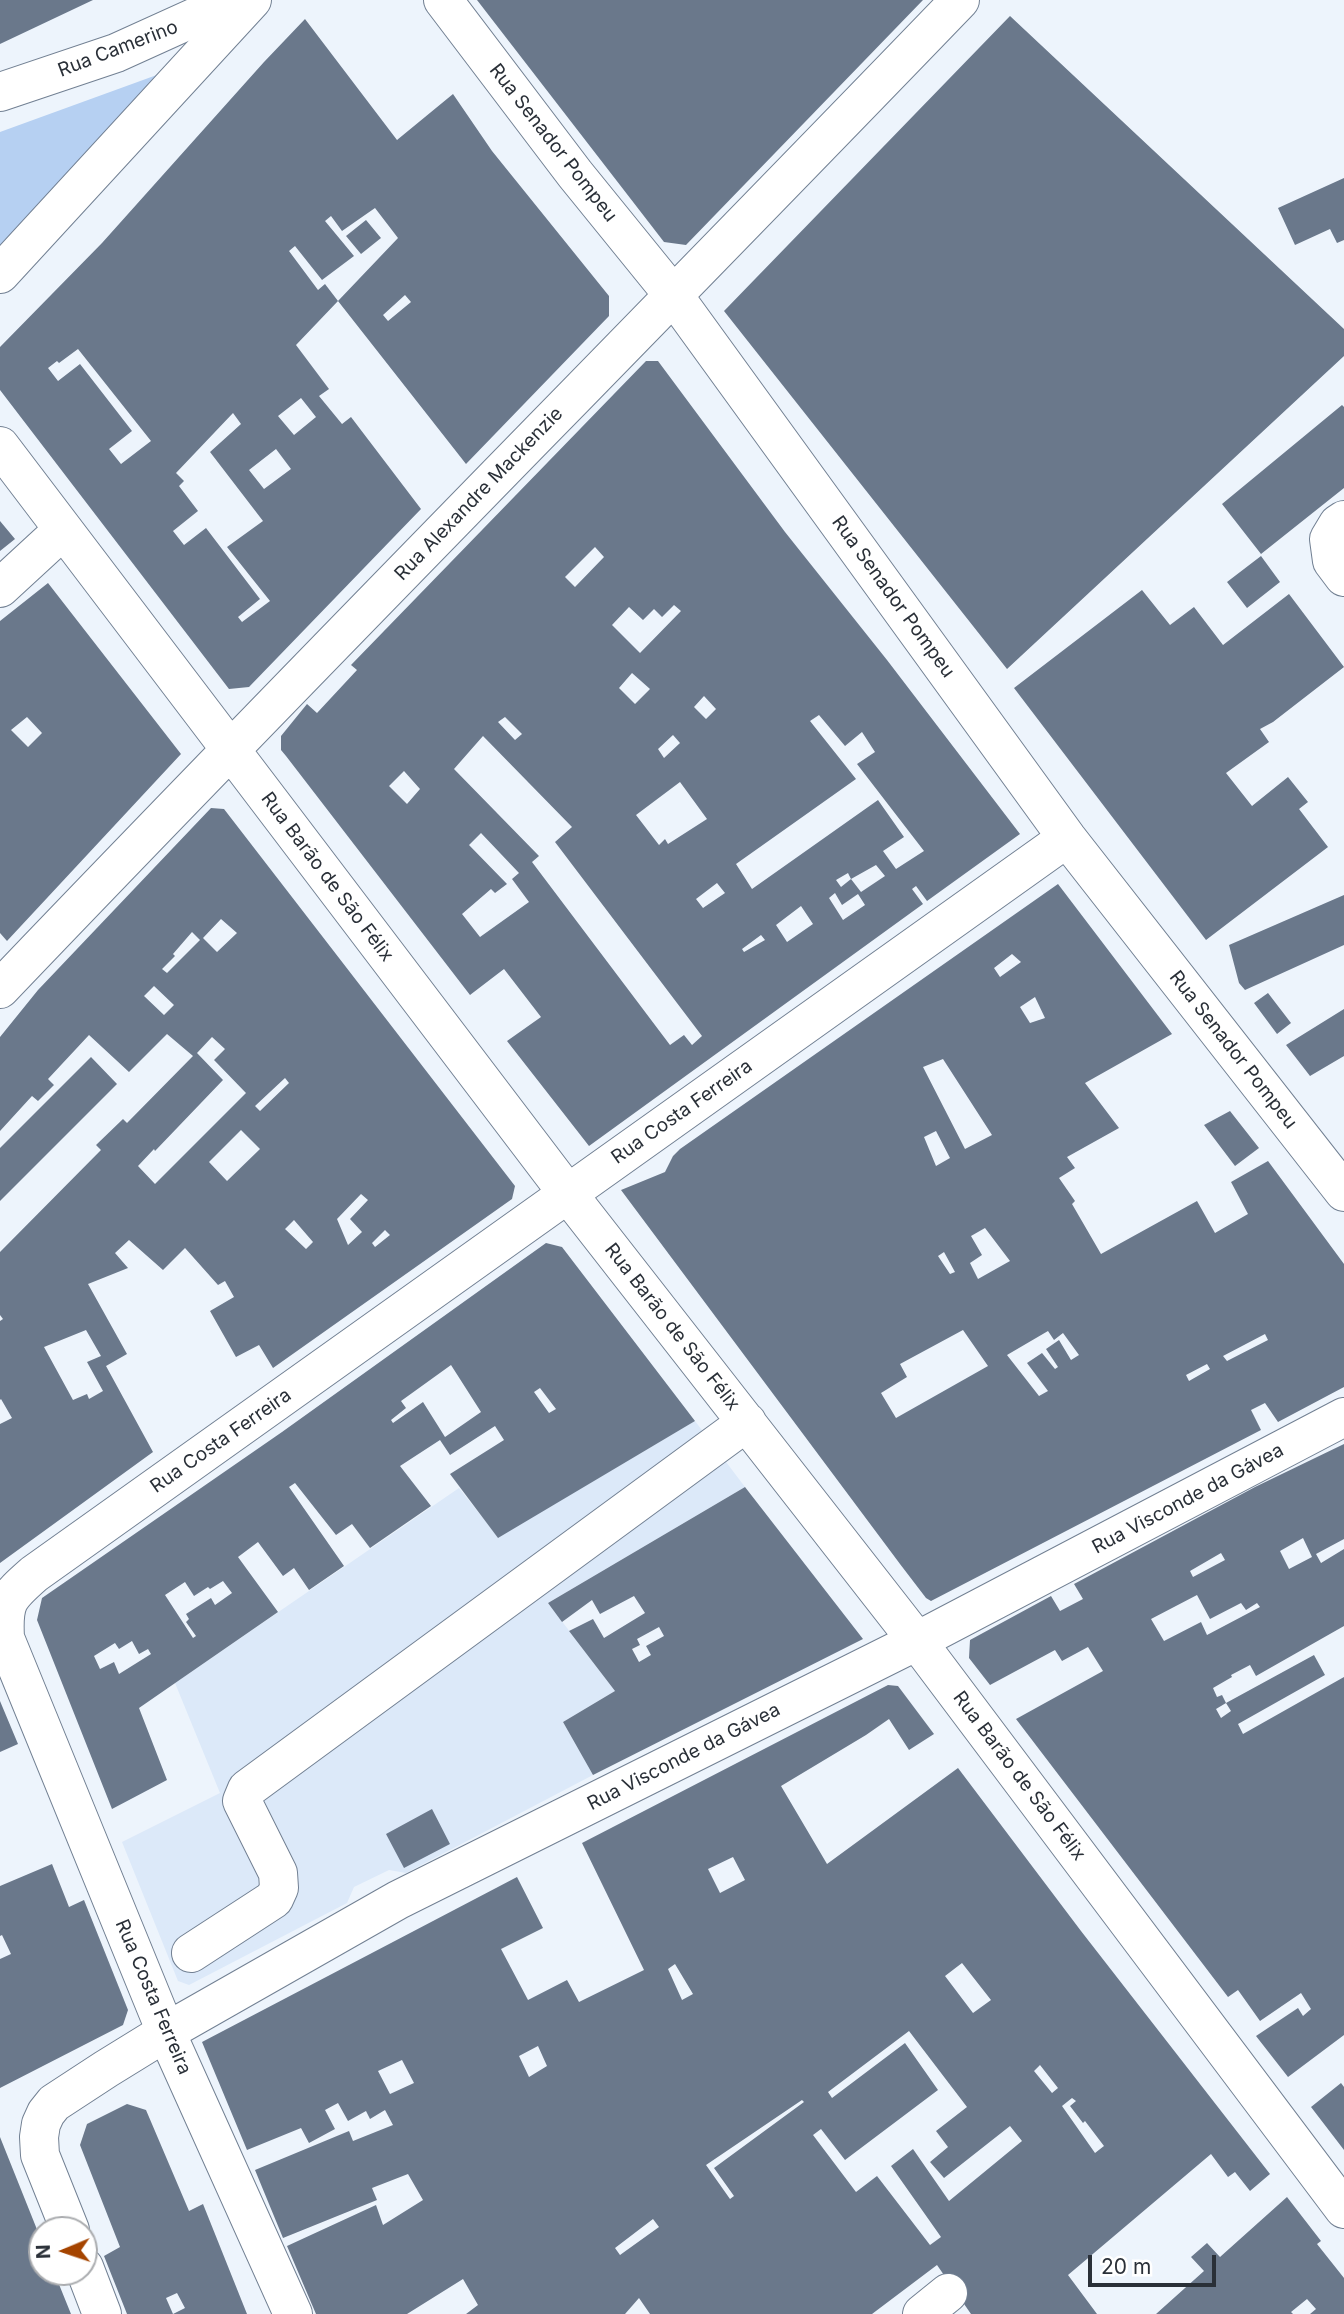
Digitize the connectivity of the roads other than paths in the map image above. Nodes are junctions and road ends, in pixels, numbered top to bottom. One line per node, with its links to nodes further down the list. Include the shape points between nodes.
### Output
1 (233, 0): 5 (street, Rua Camerino, via 116,53)
2 (252, 0): 6 (street)
3 (443, 0): 7 (street, Rua Senador Pompeu)
4 (960, 0): 7 (street, Rua Alexandre Mackenzie)
5 (0, 92)
6 (0, 274)
7 (674, 296): 13 (street, Rua Alexandre Mackenzie); 14 (street, Rua Senador Pompeu)
8 (0, 446): 10 (street, Rua Barão de São Félix)
9 (1344, 520): 11 (street, via 1329,539 1332,561)
10 (63, 530): 12 (street); 13 (street, Rua Barão de São Félix)
11 (1344, 576)
12 (0, 588)
13 (229, 749): 15 (street, Rua Alexandre Mackenzie); 17 (street, Rua Barão de São Félix)
14 (1067, 838): 16 (street, Rua Senador Pompeu); 17 (street, Rua Costa Ferreira)
15 (0, 989)
16 (1344, 1192)
17 (568, 1194): 19 (street, Rua Barão de São Félix); 22 (street, Rua Costa Ferreira, via 34,1574 11,1595 4,1614 5,1638)
18 (1344, 1417): 20 (street, Rua Visconde da Gávea)
19 (747, 1422): 20 (street, Rua Barão de São Félix); 21 (street, via 247,1789 242,1801 278,1873 279,1888 274,1899)
20 (917, 1641): 22 (street, Rua Visconde da Gávea, via 398,1900); 23 (street, Rua Barão de São Félix)
21 (191, 1953)
22 (166, 2032): 24 (street, Rua Visconde da Gávea, via 46,2113 39,2137 40,2155); 27 (street, Rua Costa Ferreira)
23 (1344, 2209)
24 (64, 2216)
25 (91, 2286): 26 (street)
26 (102, 2314)
27 (293, 2314)

